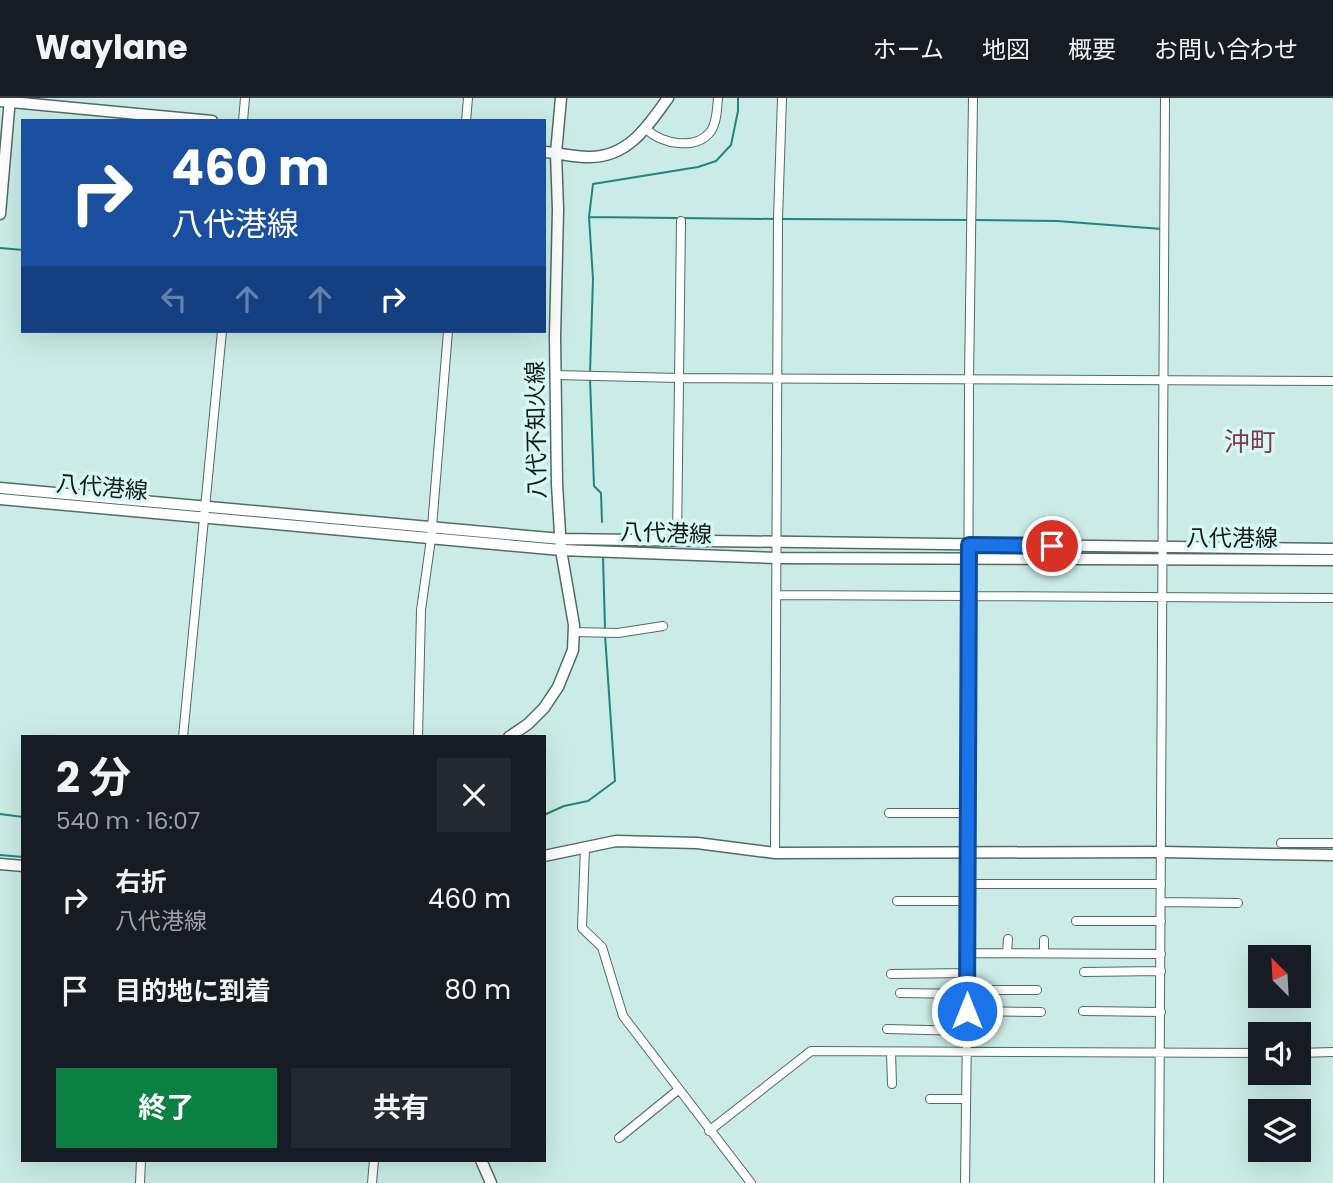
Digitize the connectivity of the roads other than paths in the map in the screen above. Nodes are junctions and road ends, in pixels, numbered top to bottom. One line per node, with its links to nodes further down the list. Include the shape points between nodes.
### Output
1 (245, 98): 11 (street)
2 (468, 98): 12 (street)
3 (561, 98): 14 (main road, 八代不知火線)
4 (668, 98): 13 (main road)
5 (718, 98): 13 (street, via 712,129 689,144 668,142)
6 (782, 98): 20 (street)
7 (973, 98): 23 (street)
8 (1164, 98): 22 (street)
9 (7, 101): 10 (main road); 15 (main road)
10 (192, 119)
11 (243, 119)
12 (466, 119)
13 (646, 129): 14 (main road, via 629,146 606,155)
14 (550, 152): 19 (main road, 八代不知火線, via 558,210)
15 (0, 214)
16 (681, 221): 21 (street)
17 (222, 333): 27 (street)
18 (448, 333): 28 (street)
19 (556, 375): 21 (street); 32 (main road, 八代不知火線)
20 (777, 377): 21 (street); 23 (street); 30 (street)
21 (678, 378): 31 (street)
22 (1163, 379): 23 (street); 24 (street); 35 (street)
23 (969, 380): 33 (street)
24 (1333, 381)
25 (0, 488): 27 (main road, 八代港線)
26 (0, 499): 27 (main road, 八代港線)
27 (203, 512): 28 (main road, 八代港線); 29 (main road, 八代港線); 45 (street)
28 (432, 526): 29 (street); 32 (main road, 八代港線)
29 (430, 539): 32 (main road, 八代港線); 46 (street, via 421,610)
30 (777, 540): 31 (main road, 八代港線); 33 (main road, 八代港線); 36 (street)
31 (677, 541): 32 (main road, 八代港線)
32 (561, 544): 36 (main road, 八代港線); 44 (main road, 八代不知火線)
33 (969, 545): 35 (main road, 八代港線); 37 (street)
34 (1333, 549): 35 (main road, 八代港線)
35 (1162, 552): 37 (main road, 八代港線); 38 (main road, 八代港線); 41 (street)
36 (777, 558): 37 (main road, 八代港線); 39 (street)
37 (969, 558): 40 (street)
38 (1333, 560)
39 (777, 595): 40 (street); 55 (street)
40 (969, 596): 41 (street); 49 (street)
41 (1162, 596): 42 (street); 54 (street)
42 (1333, 598)
43 (663, 626): 44 (street, via 618,633)
44 (574, 632): 47 (main road, 八代不知火線, via 573,650 558,687 544,708)
45 (183, 735)
46 (418, 735)
47 (512, 735)
48 (889, 813): 49 (street)
49 (968, 813): 53 (street)
50 (1281, 843): 51 (street)
51 (1333, 843)
52 (585, 846): 55 (main road, via 616,841 697,843); 57 (main road); 94 (street, via 582,928 602,947 623,1016)
53 (968, 852): 54 (main road); 55 (main road); 60 (street)
54 (1161, 852): 56 (main road); 61 (street)
55 (775, 853)
56 (1333, 855)
57 (546, 856)
58 (0, 864): 59 (main road)
59 (21, 866)
60 (968, 884): 61 (street); 63 (street)
61 (1161, 884): 64 (street)
62 (897, 901): 63 (street)
63 (968, 901): 70 (street)
64 (1161, 902): 65 (street); 67 (street)
65 (1238, 904)
66 (1076, 921): 67 (street)
67 (1161, 922): 73 (street)
68 (1008, 939): 71 (street)
69 (1044, 940): 72 (street)
70 (968, 953): 71 (street); 76 (street)
71 (1007, 953): 72 (street)
72 (1044, 953): 73 (street)
73 (1161, 954): 74 (street)
74 (1161, 971): 75 (street); 84 (street)
75 (1084, 972)
76 (967, 973): 77 (street); 79 (street)
77 (891, 974)
78 (1037, 990): 79 (street)
79 (967, 992): 80 (street); 81 (street)
80 (900, 993)
81 (967, 1011): 83 (street); 86 (street)
82 (1083, 1011): 84 (street)
83 (1041, 1012)
84 (1161, 1012): 92 (street)
85 (887, 1029): 86 (street)
86 (967, 1031): 88 (street)
87 (891, 1052): 88 (street); 93 (street); 97 (street, via 811,1051)
88 (967, 1052): 92 (street); 96 (street)
89 (1333, 1052): 91 (street)
90 (1248, 1053): 92 (street)
91 (1311, 1053)
92 (1160, 1054): 107 (street)
93 (892, 1084)
94 (678, 1090): 97 (street); 98 (street)
95 (930, 1099): 96 (street)
96 (966, 1099): 106 (street)
97 (709, 1131): 105 (street)
98 (619, 1138)
99 (141, 1162): 102 (street)
100 (374, 1162): 103 (street)
101 (482, 1162): 104 (main road)
102 (140, 1183)
103 (372, 1183)
104 (491, 1183)
105 (751, 1183)
106 (965, 1183)
107 (1159, 1183)

